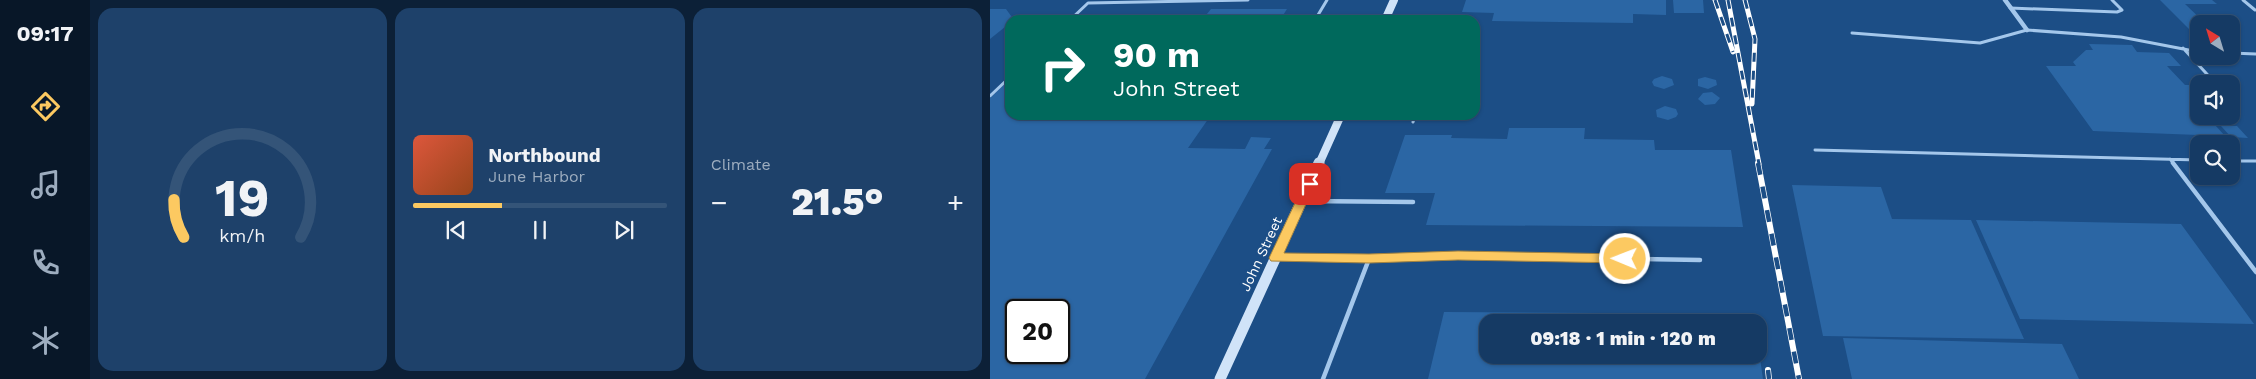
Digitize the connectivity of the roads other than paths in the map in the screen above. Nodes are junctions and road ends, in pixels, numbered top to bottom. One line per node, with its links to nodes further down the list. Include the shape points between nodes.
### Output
1 (1248, 0): 9 (lane, via 1088,3)
2 (1327, 0): 10 (lane)
3 (1394, 0): 11 (street)
4 (2005, 0): 7 (street)
5 (2112, 0): 7 (lane, via 2122,10)
6 (2243, 0): 8 (lane)
7 (2010, 8): 12 (street)
8 (2255, 10)
9 (1075, 15)
10 (1318, 15)
11 (1386, 15)
12 (2026, 30): 13 (lane, via 1980,43); 14 (lane, via 2121,36)
13 (1852, 33)
14 (2183, 48): 15 (lane); 18 (lane)
15 (2190, 50)
16 (2240, 54): 17 (lane)
17 (2256, 54)
18 (2208, 75)
19 (1005, 82): 20 (lane)
20 (990, 96)
21 (1339, 120): 27 (street, John Street)
22 (1815, 150): 23 (lane)
23 (2170, 159): 24 (lane); 32 (lane)
24 (2190, 160)
25 (2240, 161): 26 (lane)
26 (2256, 161)
27 (1302, 201): 28 (lane); 29 (street, John Street)
28 (1413, 202)
29 (1275, 258): 30 (lane); 33 (street, John Street)
30 (1369, 259): 31 (lane, via 1458,256); 34 (lane)
31 (1700, 260)
32 (2256, 272)
33 (1220, 379)
34 (1323, 379)

